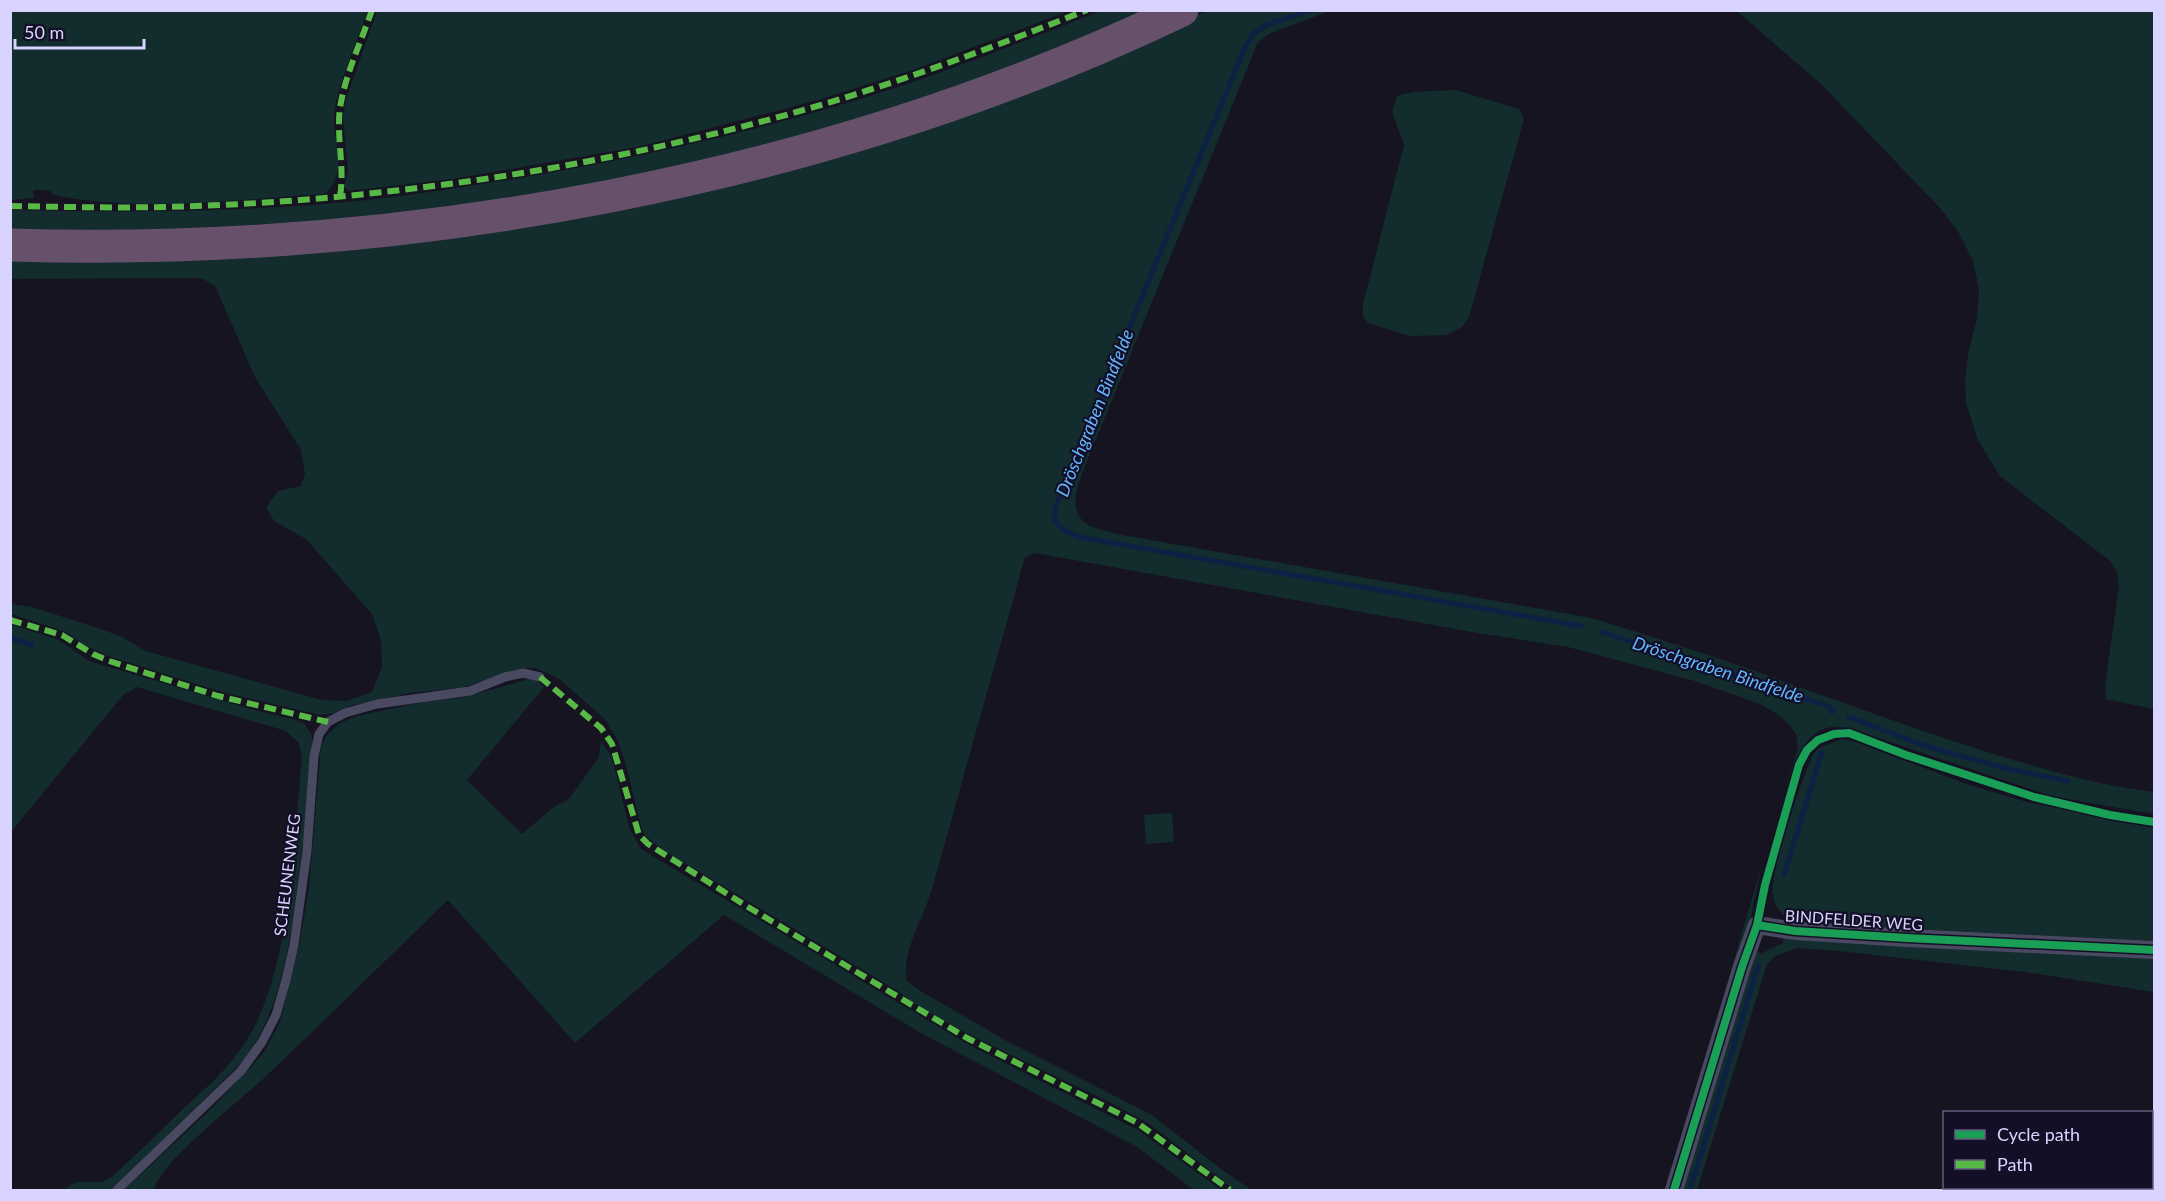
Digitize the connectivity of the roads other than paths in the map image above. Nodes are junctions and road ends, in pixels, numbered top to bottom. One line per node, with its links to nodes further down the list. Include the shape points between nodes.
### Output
1 (1182, 10): 2 (highway, via 1055,66 885,126 607,197 480,219 342,235 178,244)
2 (10, 245)
3 (540, 677): 5 (lane, SCHEUNENWEG, via 523,673 470,691 408,698 345,712 328,722 319,734 314,756 307,851 294,945 276,1015 241,1071)
4 (2154, 950): 6 (street, BINDFELDER WEG, via 1907,938 1757,925)
5 (117, 1191)
6 (1674, 1191)

